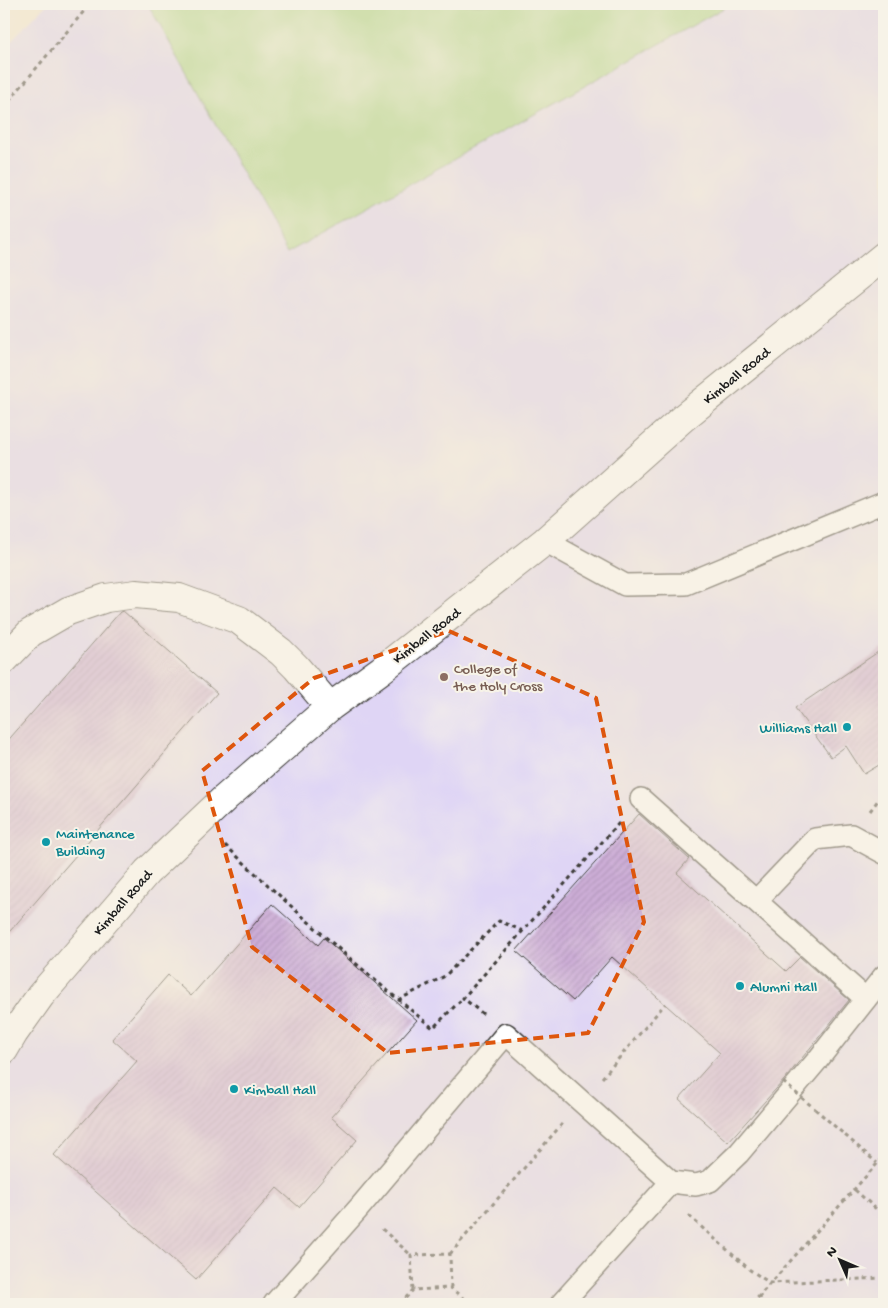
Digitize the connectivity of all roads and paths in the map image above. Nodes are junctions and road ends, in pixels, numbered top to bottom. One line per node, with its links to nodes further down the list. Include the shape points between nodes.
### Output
1 (90, 4): 2 (path)
2 (4, 107)
3 (884, 256): 5 (street, Kimball Road, via 683,418)
4 (884, 502): 5 (lane, via 686,584 624,585)
5 (545, 541): 7 (street, Kimball Road)
6 (4, 660): 7 (street, via 30,633 68,611 106,598 136,594 179,598 239,620 286,657)
7 (330, 707): 19 (street, Kimball Road, via 147,872 41,996)
8 (641, 799): 11 (lane); 12 (path)
9 (224, 844): 16 (path)
10 (884, 852): 11 (lane, via 851,835 815,839)
11 (756, 901): 15 (lane)
12 (523, 931): 14 (path); 16 (path, via 499,921 445,976)
13 (884, 976): 15 (lane)
14 (464, 998): 16 (path, via 433,1028); 18 (path)
15 (866, 999): 24 (lane, via 739,1153 710,1181 696,1185)
16 (398, 1000)
17 (665, 1004): 21 (path)
18 (506, 1034): 21 (lane); 26 (lane)
19 (4, 1050)
20 (783, 1082): 23 (path, bridge)
21 (581, 1102): 24 (lane); 29 (path)
22 (884, 1156): 23 (path)
23 (878, 1163): 25 (path)
24 (671, 1182): 39 (lane)
25 (854, 1190): 28 (path); 32 (path)
26 (359, 1208): 30 (path); 36 (lane)
27 (688, 1215): 32 (path, via 750,1270)
28 (884, 1216)
29 (450, 1254): 30 (path); 33 (path)
30 (411, 1255): 34 (path)
31 (884, 1278): 32 (path)
32 (770, 1283): 35 (path)
33 (451, 1288): 34 (path); 38 (path)
34 (412, 1290): 37 (path)
35 (760, 1295): 40 (path); 41 (path)
36 (274, 1304)
37 (400, 1304)
38 (470, 1304)
39 (561, 1304)
40 (752, 1304)
41 (761, 1304)

